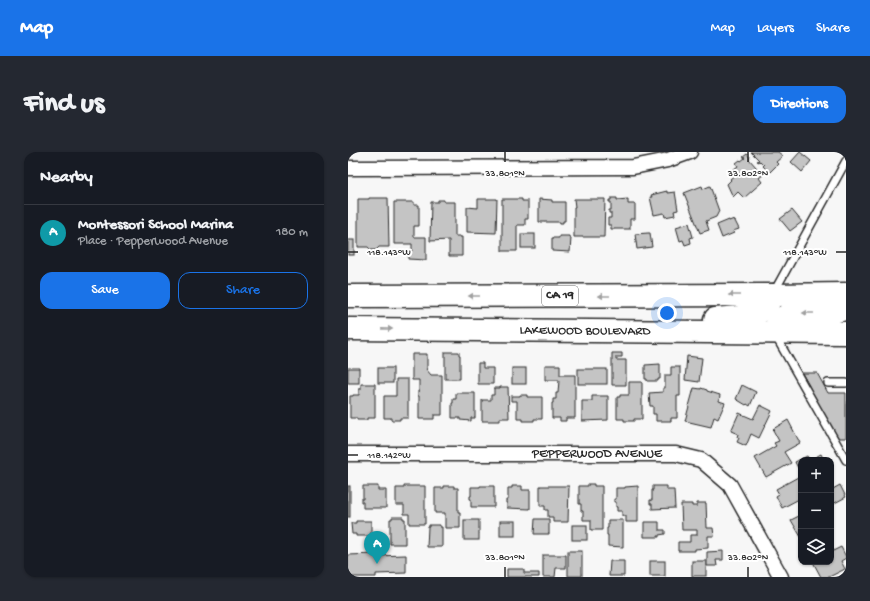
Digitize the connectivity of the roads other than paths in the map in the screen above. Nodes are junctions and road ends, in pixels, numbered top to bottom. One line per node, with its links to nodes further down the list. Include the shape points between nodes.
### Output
1 (690, 152): 3 (street, via 668,160 632,167)
2 (846, 161): 5 (lane)
3 (348, 168)
4 (846, 294): 5 (main road, CA 19)
5 (773, 295): 6 (main road, CA 19, one-way to 6); 9 (main road, via 764,310 752,316 713,319)
6 (348, 296)
7 (846, 307): 10 (main road, one-way to 10, via 829,313 791,313 780,319)
8 (348, 329): 9 (main road, LAKEWOOD BOULEVARD, one-way to 9)
9 (692, 332): 10 (main road, LAKEWOOD BOULEVARD)
10 (773, 332): 11 (main road, LAKEWOOD BOULEVARD); 15 (lane)
11 (846, 333)
12 (828, 383): 13 (lane)
13 (846, 383)
14 (348, 454): 16 (street, PEPPERWOOD AVENUE, via 676,454 701,460 730,485)
15 (846, 460)
16 (781, 577)

